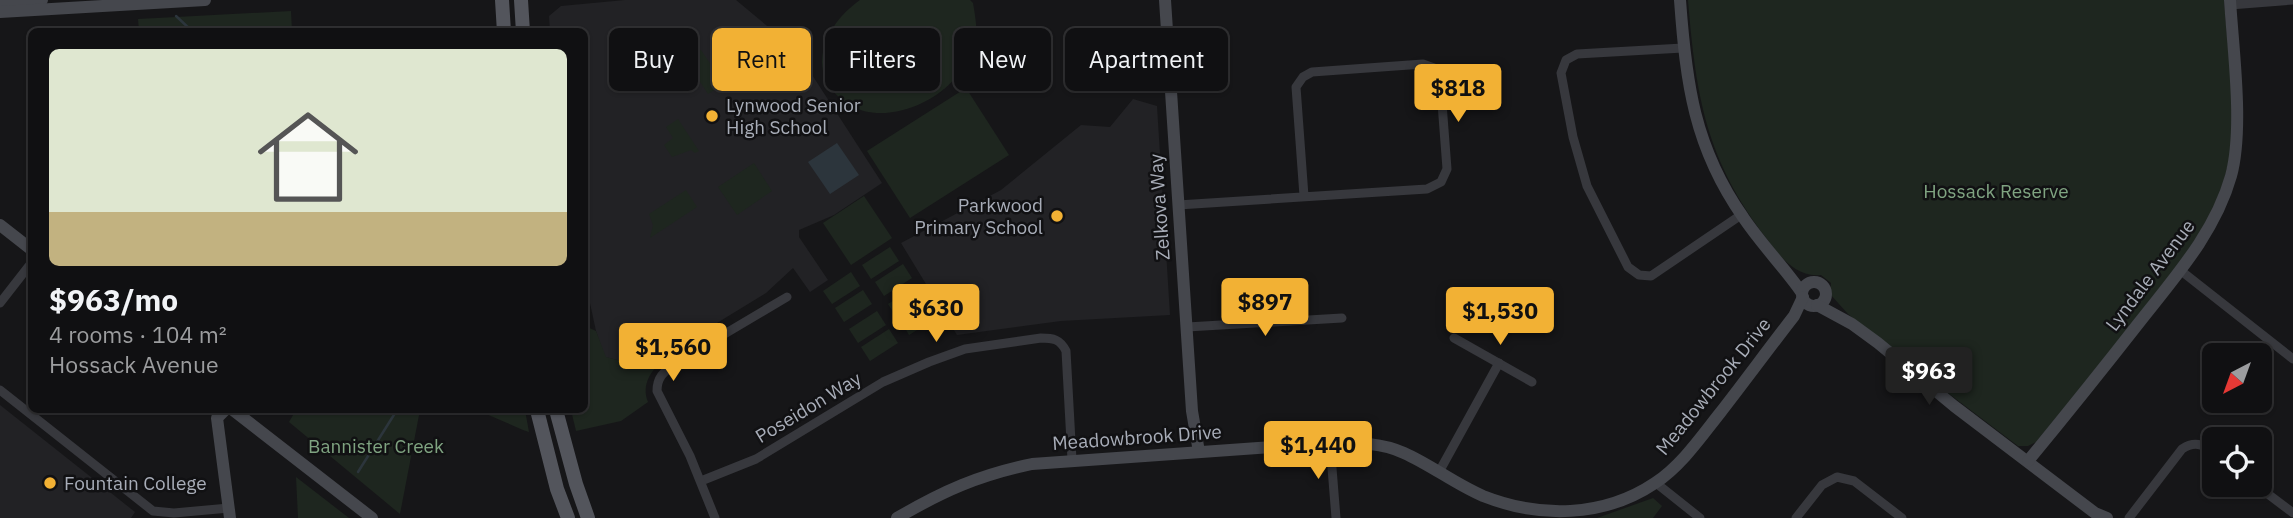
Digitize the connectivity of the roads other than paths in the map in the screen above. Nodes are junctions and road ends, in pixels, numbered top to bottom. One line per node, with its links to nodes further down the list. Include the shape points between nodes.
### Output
1 (42, 0): 8 (street)
2 (205, 0): 10 (street)
3 (502, 0): 11 (main road)
4 (521, 0): 12 (main road)
5 (1165, 0): 15 (street, Zelkova Way)
6 (1680, 0): 13 (street)
7 (2293, 0): 9 (street)
8 (0, 3)
9 (2230, 3): 20 (street, Lyndale Avenue, via 2238,132 2232,174 2207,233)
10 (0, 12)
11 (504, 28)
12 (523, 28)
13 (1683, 48): 16 (street, via 1703,140); 16 (street, via 1577,54 1566,60 1561,73 1587,186 1628,267 1639,275 1651,276)
14 (1304, 196): 14 (street, via 1427,189 1441,182 1447,169 1440,77 1434,68 1423,64 1312,72 1303,77 1296,87); 15 (street)
15 (1178, 205): 25 (street, Zelkova Way)
16 (1741, 215): 22 (street)
17 (0, 225): 18 (street)
18 (28, 247)
19 (28, 267): 23 (street)
20 (2180, 270): 27 (street); 43 (street, Lyndale Avenue)
21 (787, 297): 45 (street, via 674,364 657,383)
22 (1811, 297): 43 (street); 46 (street, Meadowbrook Drive, via 1696,444)
23 (0, 303)
24 (1342, 318): 25 (street)
25 (1187, 327): 41 (street, Zelkova Way, via 1189,430)
26 (1454, 338): 28 (street)
27 (2293, 359)
28 (1499, 363): 29 (street); 44 (street)
29 (1532, 382)
30 (0, 390): 31 (street)
31 (28, 412)
32 (29, 413): 48 (street, via 153,510)
33 (222, 413): 38 (street, via 217,418)
34 (235, 413): 38 (street, via 225,424)
35 (237, 413): 52 (street)
36 (538, 413): 53 (main road)
37 (557, 413): 54 (main road)
38 (222, 443): 48 (street)
39 (1330, 443): 41 (street, Meadowbrook Drive); 44 (street, Meadowbrook Drive, via 1382,446); 57 (street)
40 (2202, 445): 61 (street, via 2193,443 2182,449)
41 (1194, 452): 42 (street, Meadowbrook Drive)
42 (1072, 460): 45 (street, Poseidon Way, via 1066,351 1061,342 1041,338 965,349 929,362 883,382 756,459); 56 (street, Meadowbrook Drive, via 994,472 935,496)
43 (2028, 461): 51 (street)
44 (1439, 472): 50 (street, Meadowbrook Drive, via 1501,504)
45 (701, 481): 55 (street)
46 (1656, 483): 50 (street, Meadowbrook Drive); 58 (street)
47 (2272, 497): 49 (street)
48 (230, 513)
49 (2293, 513)
50 (1579, 515)
51 (2099, 516)
52 (372, 518)
53 (568, 518)
54 (588, 518)
55 (715, 518)
56 (897, 518)
57 (1336, 518)
58 (1700, 518)
59 (1796, 518): 60 (street, via 1822,485 1837,477 1854,481)
60 (1902, 518)
61 (2129, 518)

